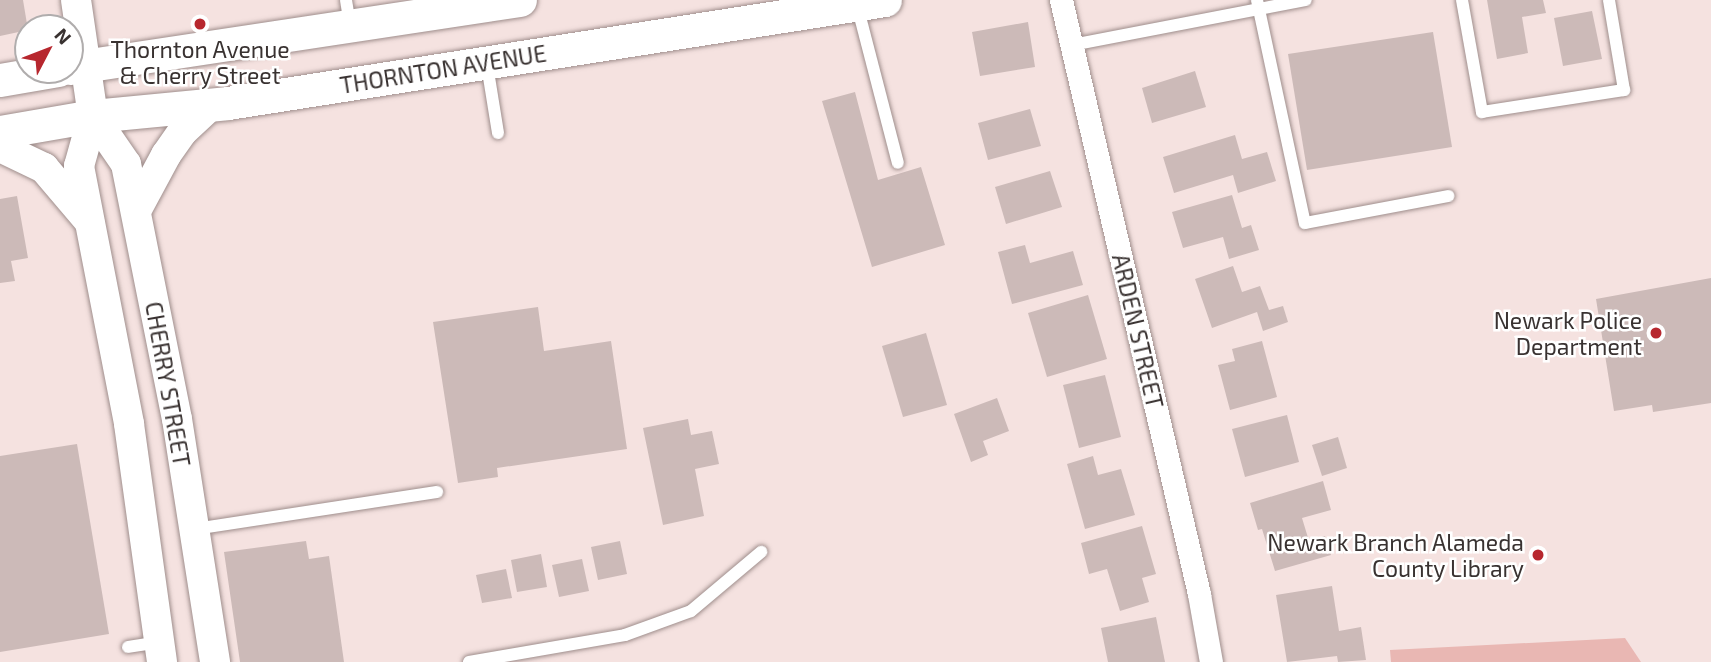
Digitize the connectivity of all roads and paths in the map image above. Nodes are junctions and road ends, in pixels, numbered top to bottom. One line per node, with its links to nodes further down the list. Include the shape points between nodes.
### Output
1 (520, 0): 8 (main road)
2 (1061, 0): 9 (street, ARDEN STREET)
3 (1306, 0): 7 (lane)
4 (1462, 0): 5 (lane, via 1482,112 1624,90)
5 (1609, 0)
6 (871, 2): 10 (main road, THORNTON AVENUE); 18 (lane)
7 (1258, 4): 9 (lane); 19 (lane, via 1305,223)
8 (348, 13): 11 (main road)
9 (1072, 45): 30 (street, ARDEN STREET)
10 (487, 62): 13 (main road, THORNTON AVENUE); 16 (lane)
11 (84, 66)
12 (79, 84): 14 (street, CHERRY STREET)
13 (211, 105): 14 (main road, THORNTON AVENUE); 20 (street, via 166,155)
14 (93, 116): 15 (main road, THORNTON AVENUE); 20 (street, CHERRY STREET, via 126,164); 21 (street, CHERRY STREET, via 79,166)
15 (0, 132)
16 (498, 133)
17 (0, 147): 21 (street, via 44,168)
18 (898, 163)
19 (1448, 196)
20 (136, 211): 23 (street, CHERRY STREET, via 177,419)
21 (90, 223): 24 (street, CHERRY STREET)
22 (436, 492): 23 (lane)
23 (193, 529): 24 (street); 28 (street, CHERRY STREET)
24 (146, 537): 27 (street, CHERRY STREET)
25 (761, 552): 29 (lane, via 691,611 625,635)
26 (128, 647): 27 (lane)
27 (161, 652)
28 (215, 662)
29 (470, 662)
30 (1212, 662)

